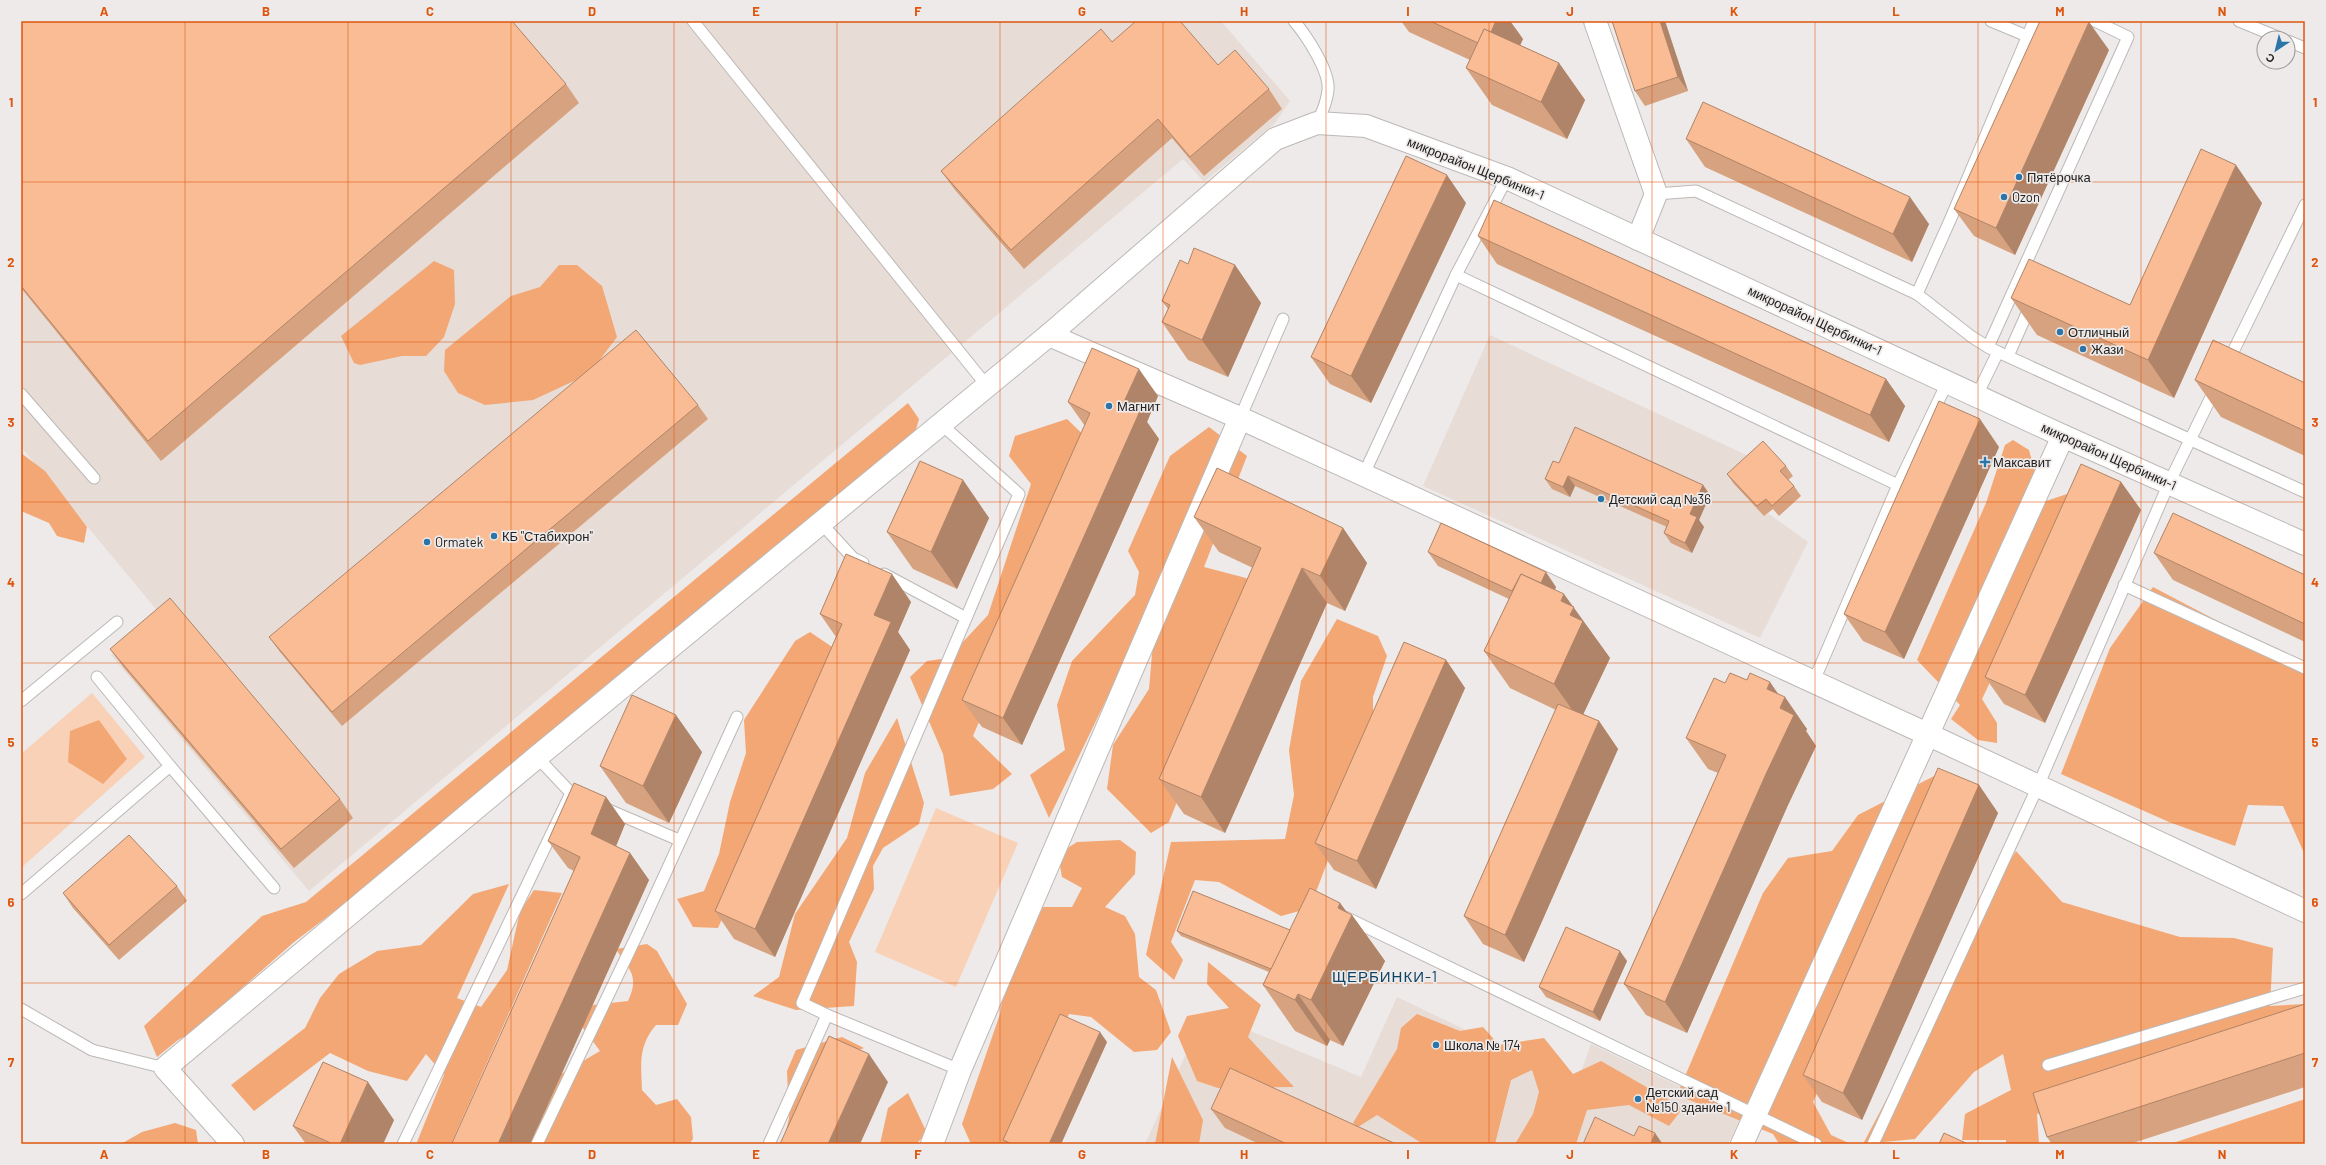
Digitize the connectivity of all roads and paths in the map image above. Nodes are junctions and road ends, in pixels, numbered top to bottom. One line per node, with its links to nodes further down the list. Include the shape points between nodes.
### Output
1 (693, 21): 22 (lane)
2 (1294, 21): 10 (lane, via 1306,35 1320,62 1329,89)
3 (1595, 21): 12 (street)
4 (1990, 21): 9 (lane)
5 (2034, 21): 9 (lane)
6 (2095, 21): 16 (lane, via 2128,37)
7 (2238, 21): 8 (lane)
8 (2260, 30)
9 (2027, 36): 17 (lane, via 1951,218)
10 (1317, 123): 11 (street, микрорайон Щербинки-1, via 1366,126); 19 (street, via 1275,139)
11 (1507, 178): 14 (street, микрорайон Щербинки-1); 15 (lane)
12 (1656, 194): 14 (street); 17 (lane, via 1696,191)
13 (2305, 205): 28 (lane)
14 (1638, 239): 21 (street, микрорайон Щербинки-1)
15 (1456, 275): 29 (lane); 32 (lane)
16 (2021, 277): 20 (lane); 20 (lane, via 2028,311)
17 (1916, 294): 20 (lane, via 1972,337)
18 (1283, 319): 25 (lane)
19 (1049, 335): 22 (street); 25 (street)
20 (1998, 352): 24 (lane); 28 (lane)
21 (1948, 381): 24 (street, микрорайон Щербинки-1); 32 (lane)
22 (987, 386): 26 (street)
23 (21, 394): 30 (lane)
24 (1977, 395): 27 (street, микрорайон Щербинки-1)
25 (1240, 418): 29 (street); 59 (street)
26 (942, 424): 34 (street); 37 (lane, via 1019,494)
27 (2063, 436): 31 (street, микрорайон Щербинки-1); 44 (street)
28 (2191, 439): 31 (lane); 33 (lane)
29 (1363, 476): 41 (street)
30 (94, 478)
31 (2169, 483): 35 (street, микрорайон Щербинки-1); 36 (lane)
32 (1898, 485): 41 (lane)
33 (2305, 492)
34 (821, 523): 37 (lane, via 853,558); 45 (street)
35 (2305, 544)
36 (2124, 585): 39 (lane); 47 (lane)
37 (966, 618): 56 (lane, via 802,1003)
38 (116, 622): 42 (lane)
39 (2305, 668)
40 (97, 677): 46 (lane)
41 (1813, 683): 44 (street)
42 (21, 701)
43 (737, 717): 49 (lane)
44 (1926, 734): 47 (street); 60 (street)
45 (537, 757): 58 (street); 62 (lane, via 574,794)
46 (170, 766): 50 (lane); 51 (lane)
47 (2038, 786): 52 (street); 68 (lane)
48 (592, 802): 49 (lane)
49 (679, 840): 63 (lane, via 638,933)
50 (274, 888)
51 (21, 894)
52 (2305, 911)
53 (1335, 912): 60 (lane)
54 (2305, 988): 57 (lane)
55 (21, 1009): 58 (lane, via 92,1050)
56 (827, 1015): 59 (lane); 64 (lane)
57 (2048, 1065)
58 (165, 1068): 61 (street)
59 (960, 1070): 65 (street)
60 (1756, 1114): 66 (street); 67 (lane)
61 (233, 1144)
62 (403, 1144)
63 (537, 1144)
64 (769, 1144)
65 (933, 1144)
66 (1742, 1144)
67 (1816, 1144)
68 (1873, 1144)

